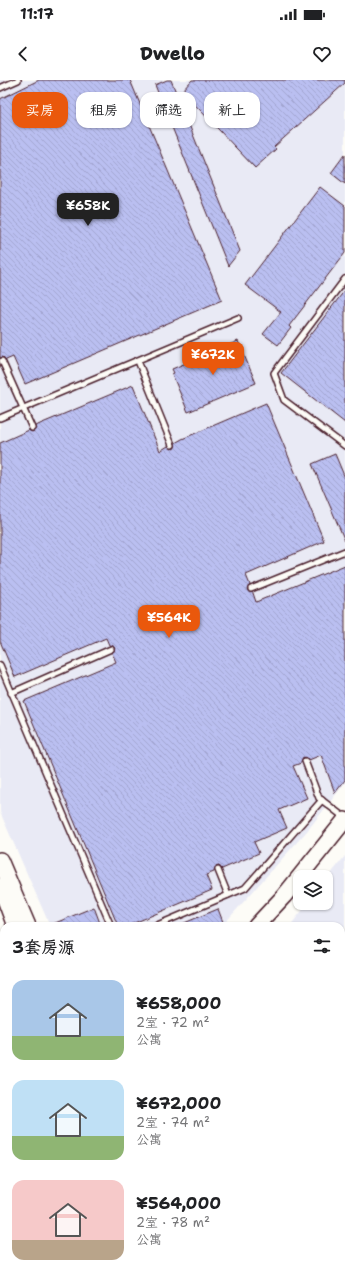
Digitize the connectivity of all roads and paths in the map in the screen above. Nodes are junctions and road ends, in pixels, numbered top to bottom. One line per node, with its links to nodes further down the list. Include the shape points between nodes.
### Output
1 (18, 80): 2 (lane)
2 (0, 88)
3 (345, 279): 11 (lane, via 274,373 284,400)
4 (238, 318): 5 (lane)
5 (138, 360): 7 (lane); 10 (lane)
6 (2, 361): 7 (lane)
7 (23, 409): 8 (lane); 9 (lane)
8 (0, 418)
9 (32, 428)
10 (172, 445)
11 (345, 446)
12 (345, 551): 13 (lane)
13 (251, 589)
14 (111, 649): 16 (lane)
15 (0, 665): 16 (lane)
16 (11, 693): 26 (lane)
17 (305, 761): 18 (lane)
18 (322, 800): 19 (lane); 23 (lane, via 245,888)
19 (345, 819): 28 (main road, via 284,896)
20 (0, 860): 25 (main road)
21 (218, 870): 23 (lane)
22 (0, 886): 24 (main road)
23 (228, 895): 27 (lane)
24 (14, 922)
25 (26, 922)
26 (109, 922)
27 (164, 922)
28 (260, 922)

